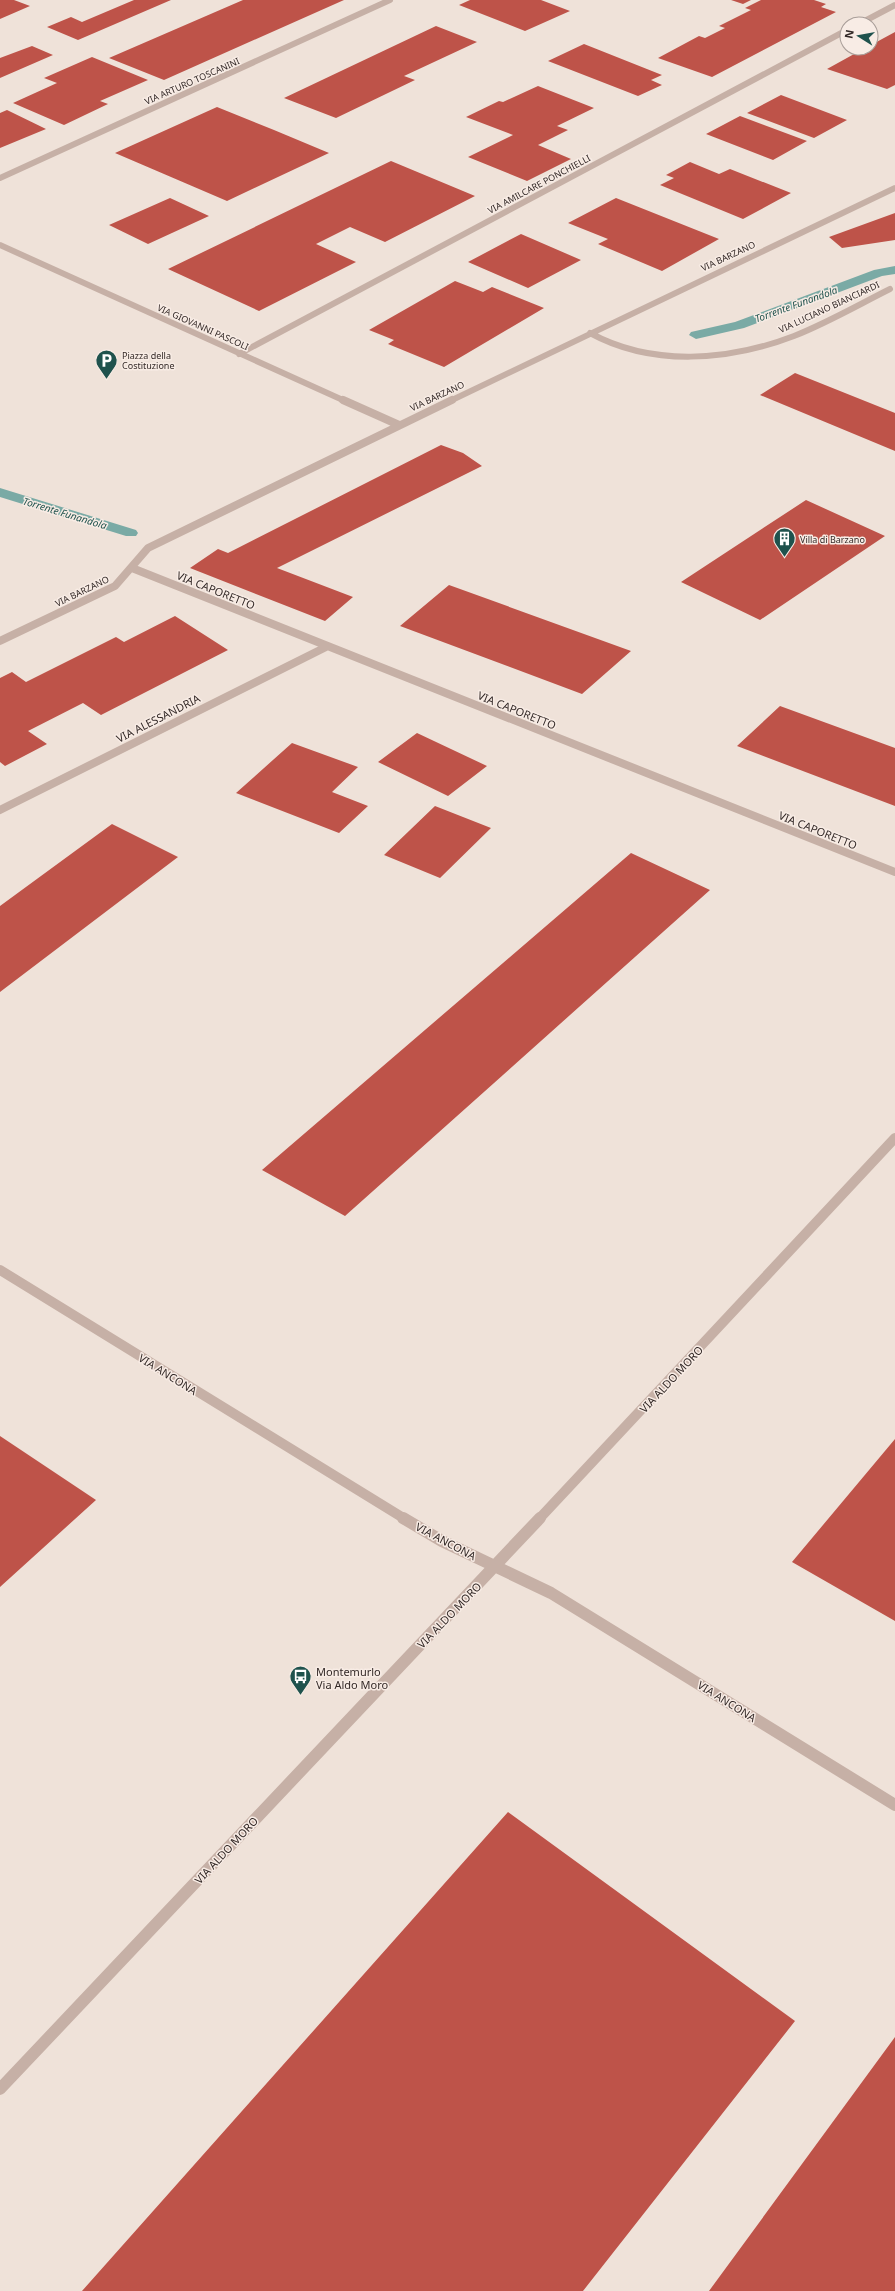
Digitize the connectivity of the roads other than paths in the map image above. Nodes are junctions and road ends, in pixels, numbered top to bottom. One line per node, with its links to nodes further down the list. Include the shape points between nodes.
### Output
1 (390, 0): 5 (street, VIA ARTURO TOSCANINI)
2 (895, 6): 3 (street)
3 (875, 16)
4 (839, 34): 10 (street, VIA AMILCARE PONCHIELLI)
5 (0, 178)
6 (895, 188): 9 (street, VIA BARZANO)
7 (0, 246): 10 (street, VIA GIOVANNI PASCOLI)
8 (890, 289): 9 (street, VIA LUCIANO BIANCIARDI, via 779,341 712,355 689,358 660,356 620,347)
9 (590, 333): 11 (street, VIA BARZANO)
10 (239, 354): 11 (street, VIA GIOVANNI PASCOLI)
11 (399, 425): 12 (street, VIA BARZANO, via 148,548)
12 (132, 568): 13 (street, VIA BARZANO, via 115,586); 14 (street, VIA CAPORETTO)
13 (0, 641)
14 (326, 647): 15 (street, VIA ALESSANDRIA); 16 (street, VIA CAPORETTO)
15 (0, 810)
16 (895, 872)
17 (895, 1138): 19 (street, VIA ALDO MORO)
18 (0, 1270): 19 (street, VIA ANCONA, via 384,1507 442,1541)
19 (495, 1566): 20 (street, VIA ANCONA, via 551,1593); 21 (street, VIA ALDO MORO)
20 (895, 1805)
21 (0, 2089)

